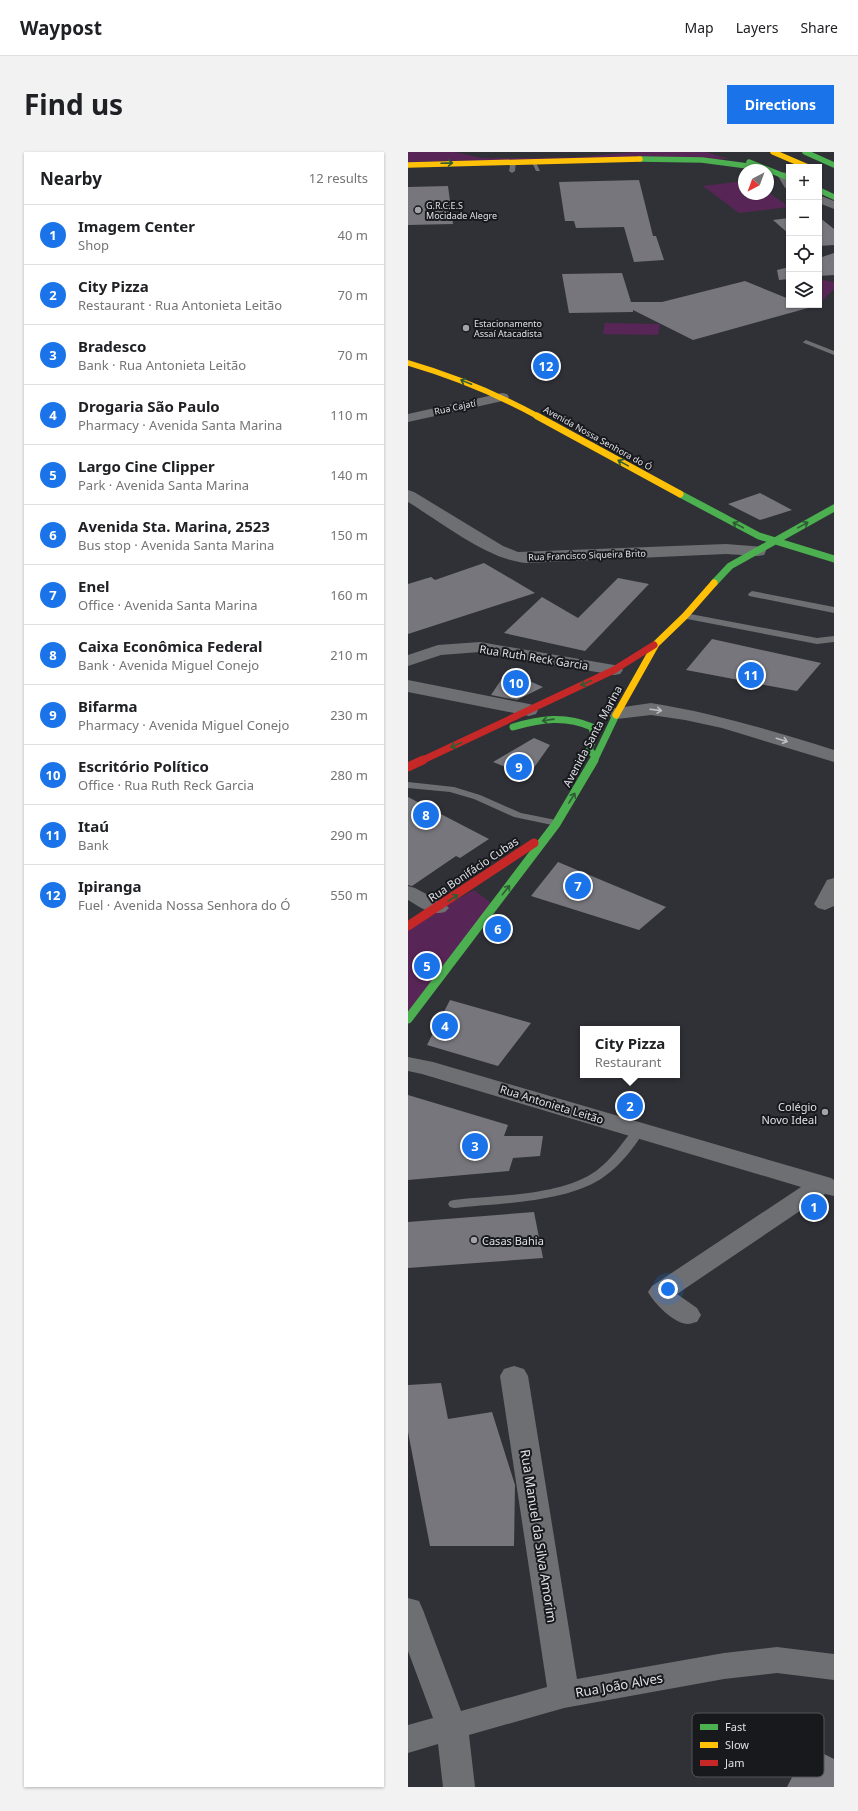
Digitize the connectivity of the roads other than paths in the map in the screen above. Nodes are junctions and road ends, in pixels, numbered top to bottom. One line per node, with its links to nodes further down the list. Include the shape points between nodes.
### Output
1 (612, 152): 5 (main road, via 520,156)
2 (805, 152): 13 (main road)
3 (814, 152): 7 (main road)
4 (773, 153): 11 (main road)
5 (485, 154)
6 (730, 155): 10 (main road)
7 (834, 159)
8 (533, 161): 9 (main road, via 692,158); 12 (main road, one-way to 8, via 513,166); 14 (lane)
9 (750, 164)
10 (753, 164)
11 (800, 164)
12 (408, 165)
13 (834, 165)
14 (538, 170)
15 (774, 174): 16 (main road)
16 (786, 180)
17 (822, 191): 18 (main road)
18 (834, 197)
19 (822, 200): 20 (street)
20 (834, 205)
21 (806, 342): 22 (lane)
22 (834, 353)
23 (408, 364): 24 (main road, Avenida Nossa Senhora do Ó, one-way to 23, via 452,376)
24 (502, 397): 25 (street, Rua Cajatí); 28 (main road, Avenida Nossa Senhora do Ó, one-way to 24, via 738,526)
25 (408, 418)
26 (408, 495): 29 (street, Rua Francisco Siqueira Brito, via 497,550 515,557)
27 (834, 508): 28 (main road, Avenida Santa Marina, one-way to 27)
28 (773, 542): 29 (main road, Avenida Santa Marina); 30 (main road, Avenida Nossa Senhora do Ó)
29 (758, 550): 33 (main road, Avenida Santa Marina, via 730,566)
30 (834, 559)
31 (752, 594): 32 (lane)
32 (834, 610)
33 (685, 616): 34 (lane, via 817,641); 35 (main road, Avenida Santa Marina)
34 (834, 639)
35 (656, 644): 37 (main road); 40 (main road, Avenida Santa Marina)
36 (408, 661): 37 (street, Rua Ruth Reck Garcia, via 438,650 480,647)
37 (614, 670): 39 (main road, one-way to 39)
38 (408, 686): 39 (street)
39 (529, 710): 41 (main road)
40 (617, 713): 42 (street, one-way to 42, via 651,709 685,714 726,723); 43 (main road, Avenida Santa Marina)
41 (480, 733): 43 (main road, one-way to 41, via 589,750 594,736 592,727 584,721 575,719 551,719 501,731); 44 (main road, one-way to 44)
42 (834, 756)
43 (596, 758): 46 (main road, Avenida Santa Marina, one-way to 43)
44 (408, 767)
45 (408, 785): 46 (lane, via 451,789)
46 (554, 827): 50 (main road, Rua Bonifácio Cubas, one-way to 46); 52 (main road, Avenida Santa Marina, one-way to 46)
47 (834, 884): 49 (street)
48 (408, 892): 50 (street)
49 (825, 904)
50 (438, 908): 51 (main road, Rua Bonifácio Cubas)
51 (408, 926)
52 (408, 1018)
53 (408, 1064): 54 (street, Rua Antonieta Leitão)
54 (639, 1130): 55 (street, Rua Antonieta Leitão); 56 (lane, via 604,1171 579,1185 555,1192)
55 (828, 1186): 57 (street, via 662,1292 664,1297)
56 (454, 1204)
57 (688, 1315)
58 (514, 1376): 61 (street, Rua Manuel da Silva Amorim)
59 (408, 1610): 62 (street)
60 (834, 1668): 61 (street, Rua João Alves, via 777,1660 724,1666)
61 (564, 1695): 62 (street, Rua João Alves)
62 (452, 1728): 63 (street, Rua João Alves); 64 (street)
63 (408, 1739)
64 (459, 1787)

